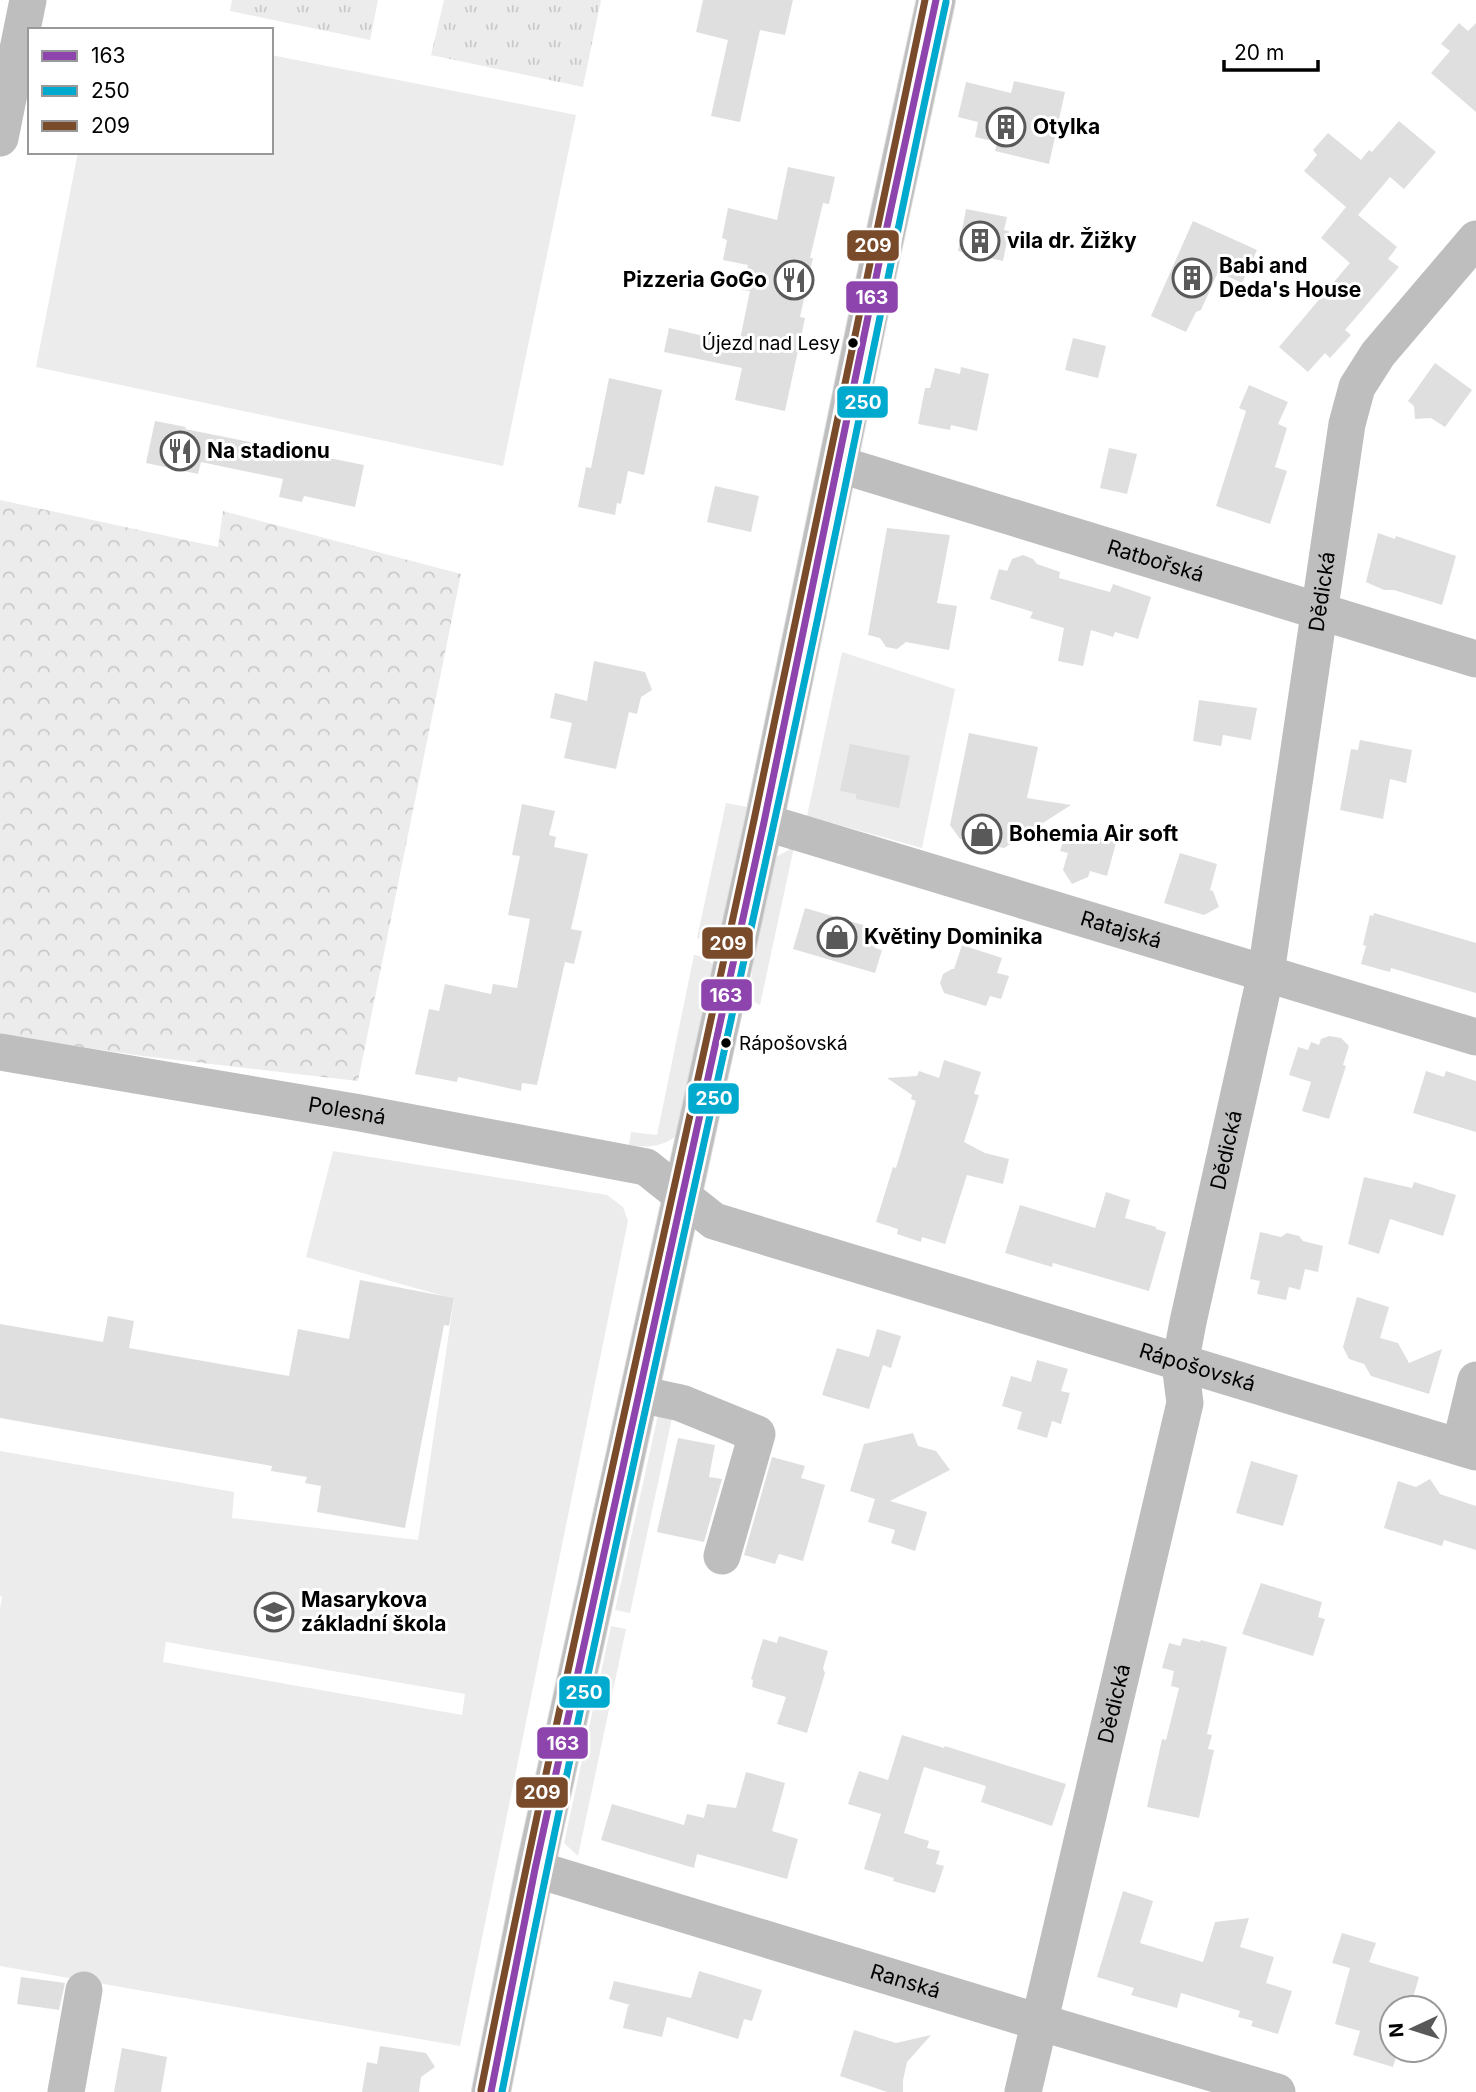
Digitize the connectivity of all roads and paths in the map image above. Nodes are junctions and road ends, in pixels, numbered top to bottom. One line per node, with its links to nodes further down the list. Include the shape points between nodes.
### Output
1 (28, 0): 3 (street)
2 (936, 0): 5 (main road)
3 (0, 138)
4 (1476, 239): 6 (street, Dědická, via 1378,354 1357,387 1347,424)
5 (838, 464): 6 (street, Ratbořská); 8 (main road)
6 (1319, 611): 7 (street, Ratbořská); 9 (street, Dědická)
7 (1476, 659)
8 (764, 822): 9 (street, Ratajská); 12 (main road)
9 (1266, 973): 10 (street, Ratajská); 13 (street, Dědická)
10 (1476, 1037)
11 (0, 1052): 12 (street, Polesná, via 646,1167)
12 (682, 1197): 13 (street, Rápošovská, via 714,1221); 15 (main road)
13 (1180, 1364): 16 (street, Rápošovská); 20 (street, Dědická, via 1185,1404)
14 (1476, 1380): 16 (street)
15 (639, 1394): 17 (street, via 681,1403 757,1434); 18 (main road)
16 (1468, 1450)
17 (722, 1556)
18 (535, 1869): 20 (street, Ranská); 22 (main road)
19 (84, 1990): 21 (street)
20 (1039, 2022): 23 (street, Dědická); 24 (street, Ranská)
21 (66, 2092)
22 (491, 2092)
23 (1023, 2092)
24 (1277, 2092)

